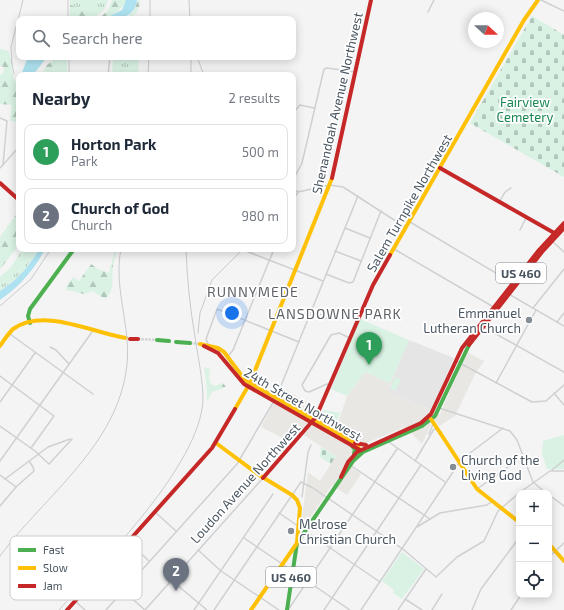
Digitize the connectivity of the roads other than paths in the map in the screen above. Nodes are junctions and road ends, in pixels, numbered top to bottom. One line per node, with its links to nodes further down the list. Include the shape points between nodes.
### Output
1 (371, 0): 9 (main road, Shenandoah Avenue Northwest)
2 (434, 0): 6 (street)
3 (538, 0): 16 (main road, Salem Turnpike Northwest, via 524,20)
4 (541, 0): 5 (street)
5 (564, 11)
6 (428, 12)
7 (110, 60): 8 (street)
8 (108, 72)
9 (355, 72): 10 (street, via 325,68); 19 (main road, Shenandoah Avenue Northwest)
10 (314, 108): 11 (street, via 300,105); 17 (street, via 302,163)
11 (296, 110)
12 (0, 118): 14 (street, via 7,121)
13 (16, 150): 14 (street)
14 (3, 165): 15 (street)
15 (0, 168)
16 (440, 168): 26 (main road); 29 (main road, Salem Turnpike Northwest)
17 (296, 174)
18 (0, 182): 25 (main road)
19 (330, 185): 21 (street); 24 (street, via 343,187); 47 (main road, Shenandoah Avenue Northwest)
20 (510, 188): 26 (street)
21 (302, 191): 22 (street); 23 (street)
22 (296, 192)
23 (296, 194)
24 (358, 196): 27 (street); 31 (street)
25 (16, 197)
26 (500, 201): 28 (main road)
27 (381, 211): 32 (street); 36 (street)
28 (527, 216): 34 (street); 35 (main road)
29 (410, 222): 32 (main road, Salem Turnpike Northwest); 50 (street)
30 (564, 223): 35 (main road, US 460)
31 (345, 228): 36 (street); 39 (street)
32 (406, 228): 38 (main road, Salem Turnpike Northwest)
33 (564, 228): 35 (main road, US 460)
34 (520, 230)
35 (556, 233): 37 (main road, US 460); 50 (main road, US 460)
36 (370, 238): 45 (street)
37 (551, 241): 43 (street); 50 (main road, US 460)
38 (394, 249): 52 (street); 66 (main road, Salem Turnpike Northwest, via 373,285)
39 (335, 251): 45 (street); 48 (street)
40 (72, 252): 60 (main road, via 30,309)
41 (249, 252): 44 (street)
42 (273, 252): 44 (street)
43 (564, 252)
44 (269, 260): 47 (street); 58 (street)
45 (361, 261): 48 (street, via 353,282 342,281)
46 (564, 269): 53 (street)
47 (296, 270): 49 (street); 63 (main road, Shenandoah Avenue Northwest)
48 (326, 274): 49 (street)
49 (323, 281): 55 (street)
50 (515, 283): 51 (main road, US 460)
51 (507, 293): 52 (main road, US 460); 53 (street)
52 (496, 308): 61 (main road, US 460)
53 (532, 308): 54 (street)
54 (536, 310): 59 (street); 75 (street)
55 (311, 311): 57 (street); 71 (street)
56 (564, 313): 59 (street)
57 (323, 315)
58 (245, 320): 63 (street); 73 (street, via 217,309 206,339); 78 (street, via 233,350)
59 (557, 322): 62 (street)
60 (30, 323): 64 (main road, via 58,322); 65 (main road, via 16,326)
61 (481, 326): 75 (street); 79 (main road, US 460, via 462,348)
62 (564, 326)
63 (272, 330): 71 (street); 86 (main road, Shenandoah Avenue Northwest)
64 (92, 332): 67 (main road, via 110,337); 80 (street)
65 (9, 334): 74 (main road); 77 (street)
66 (350, 338): 87 (main road, Salem Turnpike Northwest); 87 (street, via 336,333 331,335 302,385 304,391 309,392)
67 (138, 339)
68 (157, 340): 69 (main road)
69 (169, 341)
70 (176, 342): 72 (main road)
71 (299, 342): 91 (street)
72 (190, 343)
73 (208, 345): 78 (main road, 24th Street Northwest, via 218,348); 78 (main road, 24th Street Northwest, via 200,344)
74 (0, 346)
75 (516, 346): 81 (street); 84 (street)
76 (50, 347): 80 (street)
77 (35, 353): 82 (street); 85 (street)
78 (227, 357): 86 (main road, 24th Street Northwest, via 237,378)
79 (457, 362): 84 (street); 95 (main road, US 460); 96 (main road, US 460)
80 (69, 364): 82 (street)
81 (564, 372)
82 (63, 373): 90 (street); 94 (street)
83 (0, 376): 85 (street)
84 (496, 383): 89 (street, via 535,403 546,400)
85 (12, 385): 92 (street); 94 (street)
86 (250, 385): 91 (main road, 24th Street Northwest); 105 (main road, Shenandoah Avenue Northwest)
87 (329, 385): 97 (main road, Salem Turnpike Northwest)
88 (564, 385): 89 (street)
89 (554, 393): 93 (street)
90 (93, 394)
91 (275, 400): 97 (main road, 24th Street Northwest); 116 (street)
92 (0, 402)
93 (564, 404)
94 (40, 405): 102 (street); 108 (street, via 53,415 53,418)
95 (439, 408): 96 (main road, US 460); 99 (street)
96 (432, 419): 100 (main road); 101 (street); 103 (main road, US 460)
97 (313, 422): 106 (main road, 24th Street Northwest); 126 (main road, Loudon Avenue Northwest)
98 (0, 426): 102 (street)
99 (503, 428): 114 (street, via 514,435); 120 (street)
100 (438, 429): 101 (street, via 434,429); 120 (main road)
101 (429, 436): 119 (street)
102 (17, 438): 108 (street); 115 (street)
103 (388, 439): 104 (main road, US 460); 109 (street); 111 (main road, US 460)
104 (382, 440): 106 (main road, via 364,446); 110 (main road, US 460)
105 (216, 443): 116 (main road); 148 (main road, Shenandoah Avenue Northwest)
106 (354, 444): 110 (main road, 24th Street Northwest); 113 (main road)
107 (311, 445): 129 (street)
108 (31, 448): 112 (street)
109 (397, 449): 119 (street); 130 (street)
110 (360, 450): 111 (main road); 113 (main road, US 460); 121 (main road)
111 (368, 450): 121 (main road, US 460)
112 (38, 454): 112 (street, via 51,463 72,439 50,445); 118 (street)
113 (353, 455): 128 (main road, US 460)
114 (523, 457): 132 (street); 134 (street)
115 (0, 460)
116 (239, 460): 126 (main road); 156 (street)
117 (564, 460): 123 (street)
118 (28, 461): 127 (street); 133 (street, via 34,467 34,471)
119 (415, 461): 122 (street)
120 (459, 462): 131 (street); 134 (main road)
121 (350, 465): 128 (main road, US 460); 130 (street)
122 (421, 465): 131 (street); 143 (street)
123 (552, 470): 124 (street); 132 (street)
124 (564, 471)
125 (0, 475): 127 (street)
126 (263, 478): 138 (main road); 168 (street, Loudon Avenue Northwest)
127 (5, 479): 133 (street)
128 (340, 480): 142 (main road, US 460)
129 (304, 482): 138 (street, via 300,483); 140 (street); 142 (street)
130 (375, 482): 143 (street); 150 (street)
131 (446, 482): 151 (street)
132 (533, 483): 135 (street); 136 (street)
133 (16, 487): 145 (street)
134 (477, 489): 144 (main road)
135 (523, 490)
136 (542, 490)
137 (273, 494): 160 (street)
138 (292, 495): 149 (street); 154 (main road, via 299,505)
139 (516, 495): 147 (street)
140 (302, 497)
141 (552, 497): 146 (street)
142 (327, 498): 150 (street); 157 (main road, US 460)
143 (399, 498): 151 (street); 158 (street)
144 (491, 502): 147 (main road); 152 (street, via 444,511)
145 (0, 506)
146 (564, 506)
147 (500, 508): 153 (main road); 176 (street, via 484,541 458,556 436,577)
148 (155, 512): 156 (street); 159 (main road, Shenandoah Avenue Northwest)
149 (279, 513): 154 (street); 164 (street)
150 (353, 515): 158 (street); 166 (street)
151 (423, 515): 152 (street); 155 (street)
152 (430, 519): 155 (street)
153 (516, 520)
154 (299, 526): 157 (street); 162 (main road)
155 (415, 528): 167 (street)
156 (176, 531): 172 (street)
157 (305, 531): 162 (main road, US 460); 166 (street)
158 (377, 531): 167 (street); 175 (street)
159 (134, 536)
160 (244, 538): 164 (street); 179 (street)
161 (516, 542): 209 (street, via 481,589)
162 (297, 543): 174 (main road); 178 (main road, US 460)
163 (564, 543): 169 (street)
164 (257, 546): 174 (street); 181 (street)
165 (552, 547): 169 (main road)
166 (330, 548): 175 (street); 182 (street)
167 (402, 549): 176 (street); 183 (street)
168 (198, 550): 179 (street); 180 (street, Loudon Avenue Northwest)
169 (555, 550): 171 (street); 173 (main road)
170 (142, 554): 172 (street)
171 (552, 554)
172 (150, 561): 177 (street)
173 (564, 561)
174 (282, 564): 178 (street); 185 (main road)
175 (354, 564): 183 (street); 186 (street)
176 (426, 569): 188 (street)
177 (142, 570)
178 (292, 570): 182 (street); 202 (main road, US 460)
179 (221, 571): 181 (street); 192 (street)
180 (171, 580): 192 (street); 196 (street, Loudon Avenue Northwest)
181 (234, 580): 185 (street); 199 (street)
182 (308, 581): 186 (street); 202 (street)
183 (380, 582): 205 (street)
184 (442, 594): 208 (street)
185 (260, 597): 200 (main road); 201 (street)
186 (332, 598): 203 (street); 204 (street)
187 (519, 598): 210 (street)
188 (405, 599): 206 (street); 207 (street)
189 (114, 600): 195 (street)
190 (134, 600): 196 (street)
191 (75, 601): 193 (main road, Shenandoah Avenue Northwest); 194 (street)
192 (198, 604): 197 (street); 198 (street)
193 (67, 610)
194 (85, 610)
195 (106, 610)
196 (145, 610)
197 (194, 610)
198 (207, 610)
199 (214, 610)
200 (251, 610)
201 (279, 610)
202 (288, 610)
203 (324, 610)
204 (350, 610)
205 (361, 610)
206 (398, 610)
207 (422, 610)
208 (432, 610)
209 (472, 610)
210 (511, 610)

